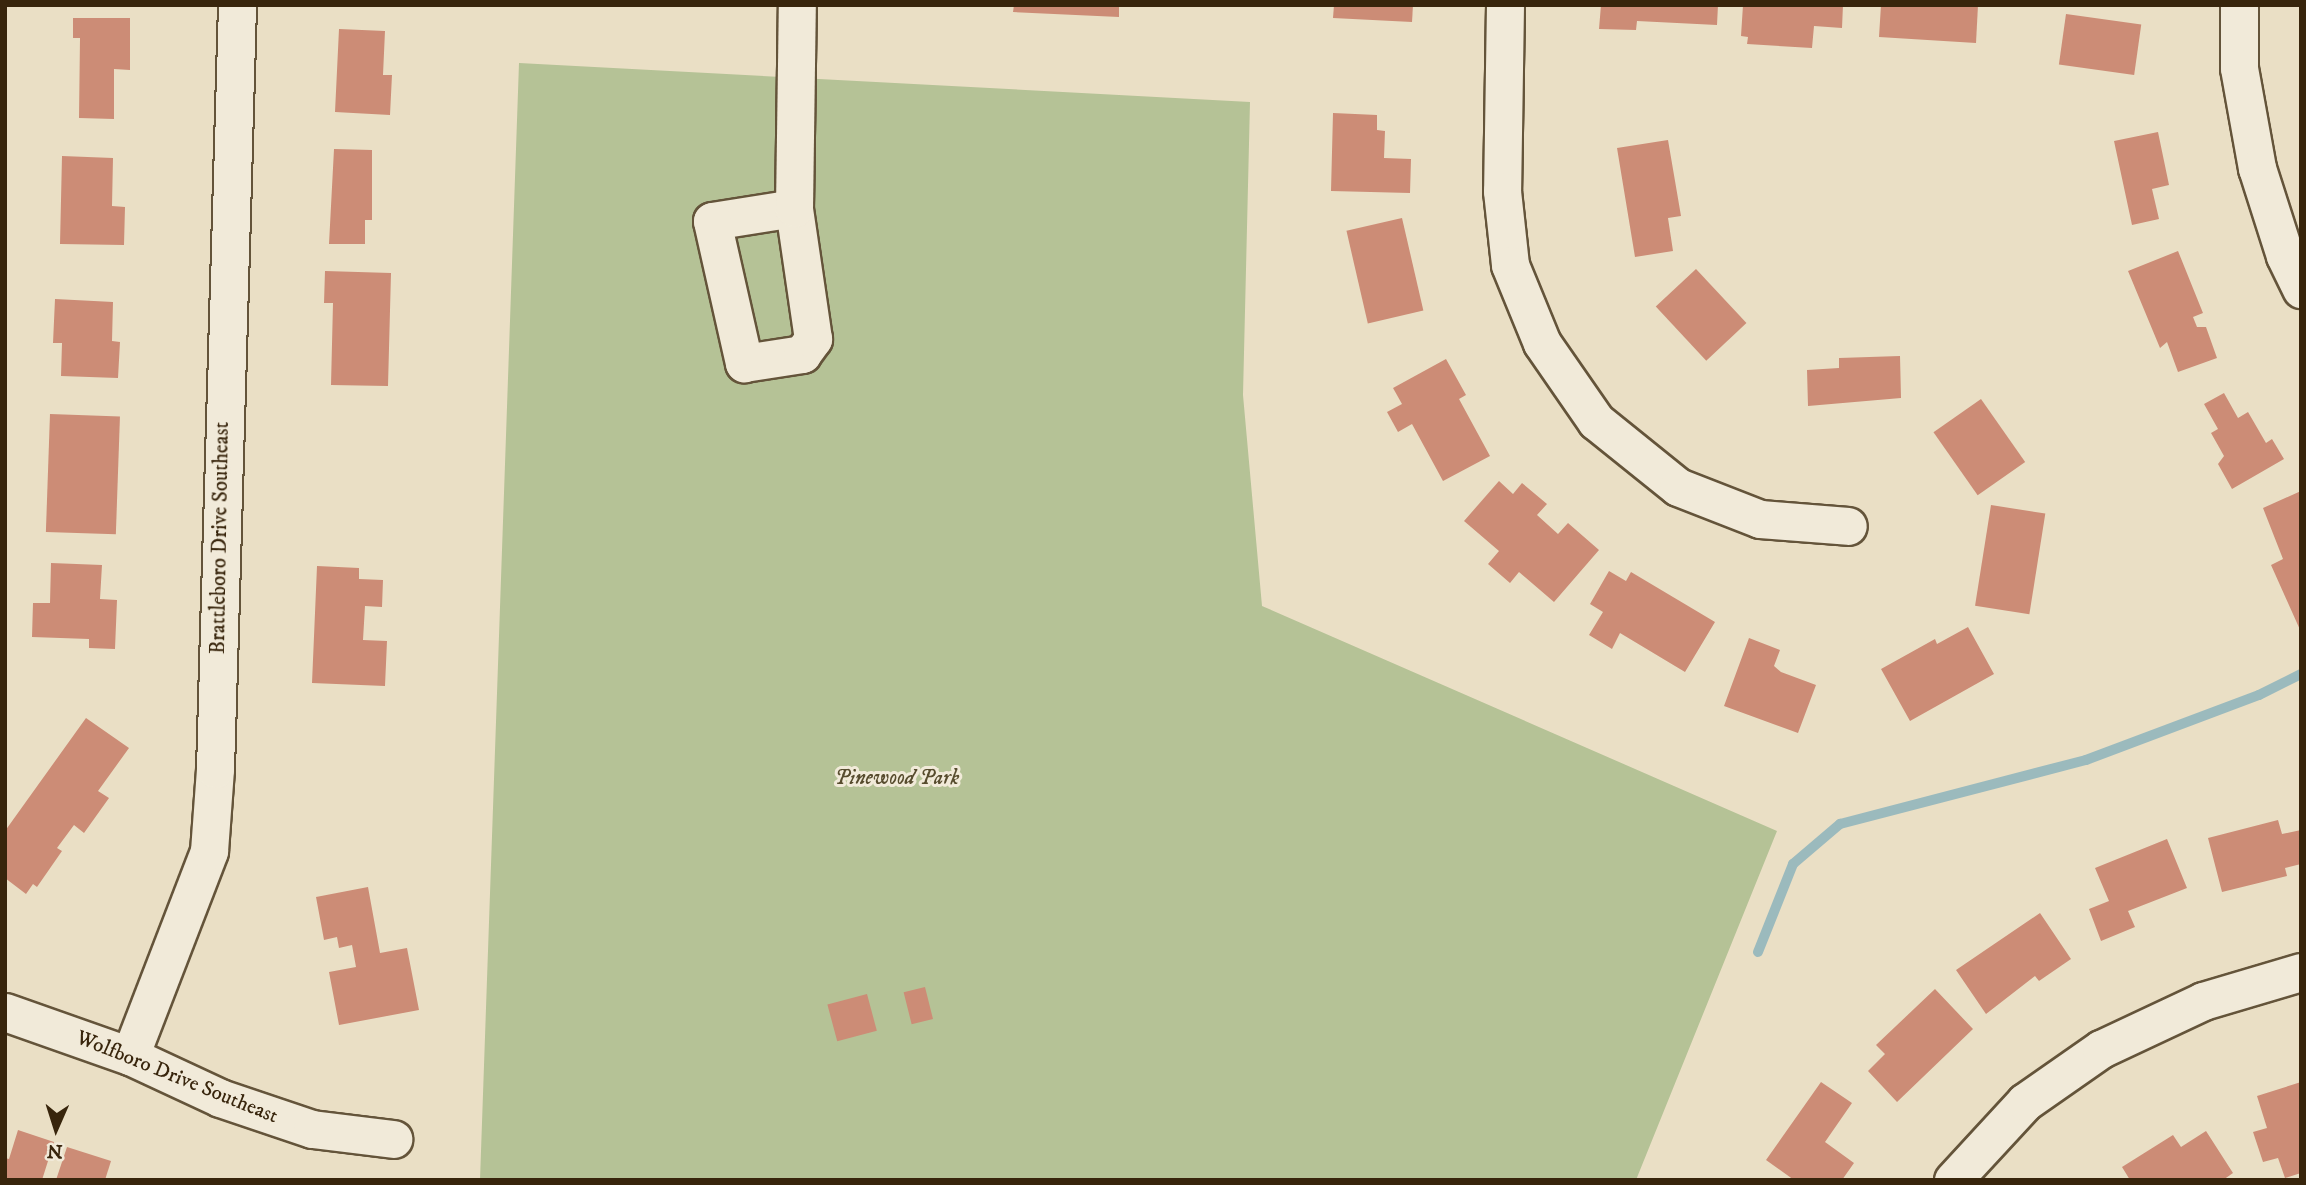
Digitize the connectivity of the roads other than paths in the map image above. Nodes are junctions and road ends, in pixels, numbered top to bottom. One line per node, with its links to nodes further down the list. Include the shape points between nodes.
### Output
1 (237, 5): 10 (street, Brattleboro Drive Southeast, via 209,851)
2 (797, 5): 5 (street)
3 (1504, 5): 7 (street, via 1502,191 1510,265 1542,343 1596,421 1678,487 1760,519)
4 (2239, 5): 6 (street, via 2239,68 2257,168)
5 (794, 208)
6 (2301, 289)
7 (1848, 526)
8 (2301, 972): 12 (street, via 2203,1001 2101,1049 2025,1102)
9 (5, 1012): 10 (street, Wolfboro Drive Southeast)
10 (130, 1056): 11 (street, Wolfboro Drive Southeast, via 220,1098 312,1129)
11 (393, 1139)
12 (1952, 1180)

